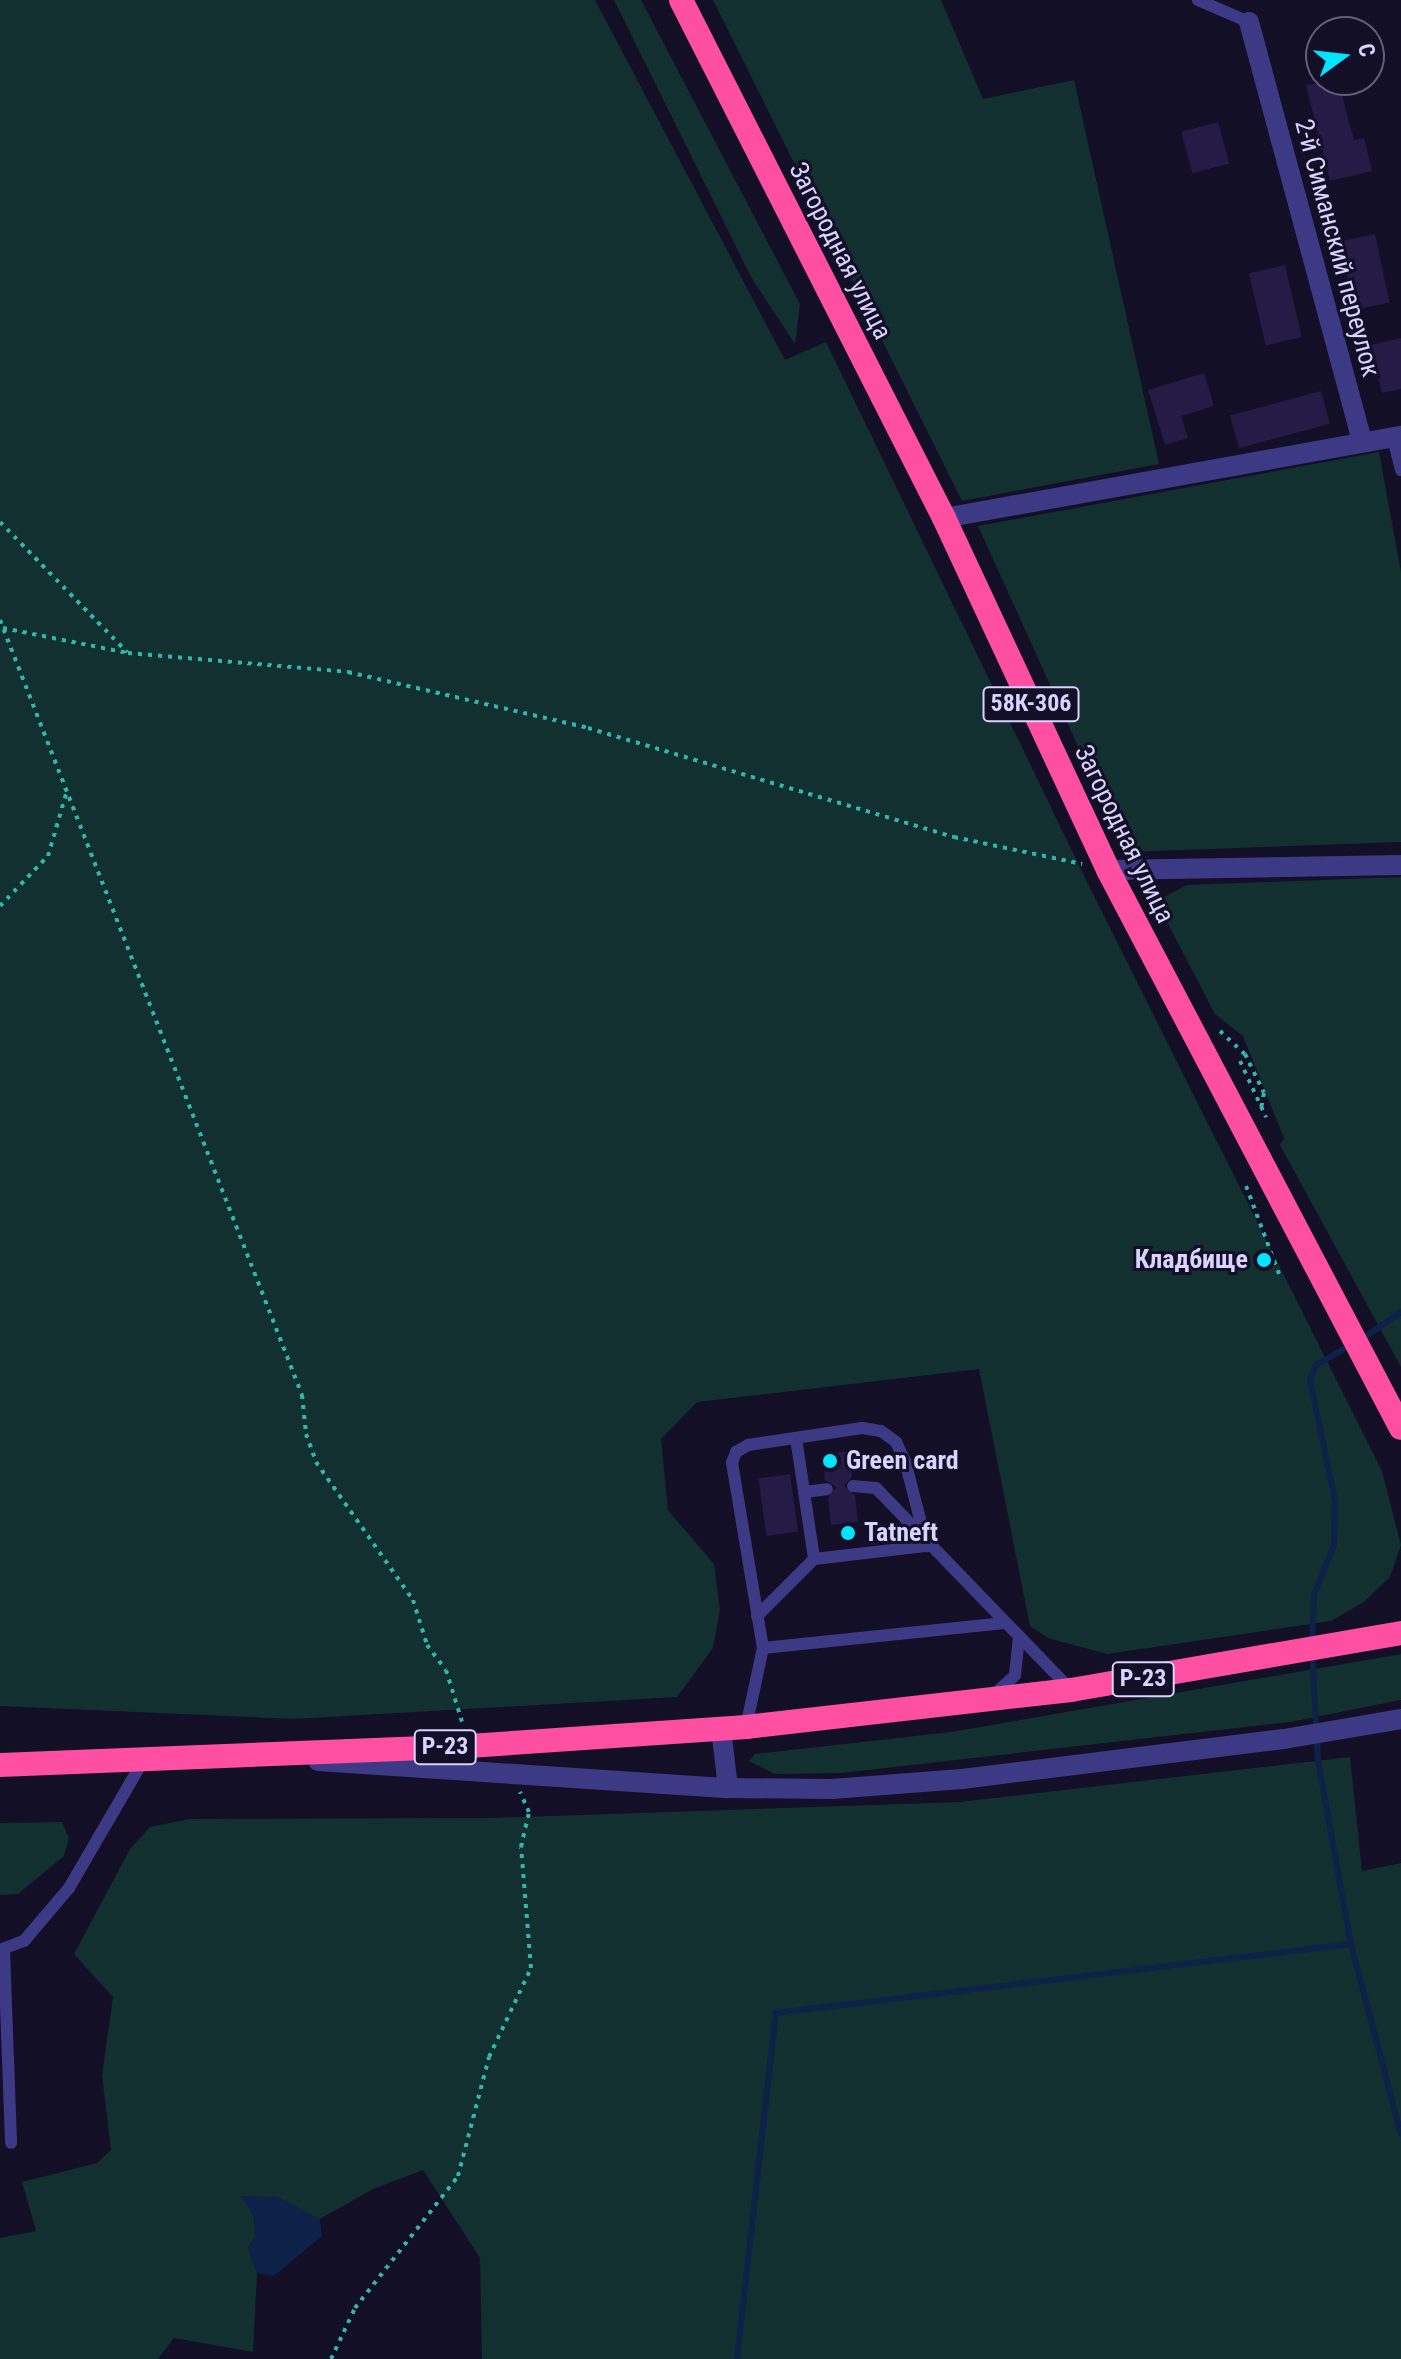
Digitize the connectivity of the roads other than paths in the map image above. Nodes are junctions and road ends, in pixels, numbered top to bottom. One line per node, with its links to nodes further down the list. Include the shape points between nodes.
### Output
1 (681, 0): 7 (highway, Загородная улица / 58К-306)
2 (1198, 0): 3 (lane)
3 (1249, 22): 5 (street, 2-й Симанский переулок)
4 (1397, 437): 5 (street); 6 (lane)
5 (1362, 442): 7 (street)
6 (1401, 470)
7 (944, 518): 9 (highway, Загородная улица / 58К-306)
8 (1401, 865): 9 (street)
9 (1108, 870): 10 (highway, Загородная улица / 58К-306)
10 (1394, 1412): 11 (highway, Загородная улица / 58К-306); 13 (highway)
11 (1401, 1428)
12 (796, 1438): 16 (lane); 17 (lane, via 862,1428 881,1431 896,1442); 19 (lane, via 748,1445 736,1452 732,1463)
13 (1401, 1438)
14 (853, 1486): 17 (lane, via 876,1488)
15 (827, 1489): 16 (lane)
16 (804, 1492): 18 (lane)
17 (927, 1546): 18 (lane); 21 (lane)
18 (814, 1559): 19 (lane)
19 (757, 1616): 24 (lane)
20 (1401, 1616): 22 (highway)
21 (1005, 1623): 23 (lane); 24 (lane)
22 (1391, 1635): 25 (highway, Р-23)
23 (1019, 1637): 25 (lane); 26 (lane, via 1015,1675)
24 (763, 1648): 28 (lane)
25 (1071, 1690): 26 (highway, Р-23)
26 (987, 1699): 28 (highway, Р-23)
27 (1401, 1719): 33 (street, via 962,1779 832,1789)
28 (746, 1727): 29 (highway, Р-23)
29 (721, 1729): 30 (highway, Р-23); 33 (street)
30 (247, 1757): 31 (highway, Р-23); 33 (street)
31 (143, 1761): 32 (highway, Р-23); 34 (lane, via 69,1888 24,1941)
32 (0, 1765)
33 (728, 1788)
34 (2, 1950): 35 (lane)
35 (4, 2062): 36 (lane)
36 (11, 2143)

